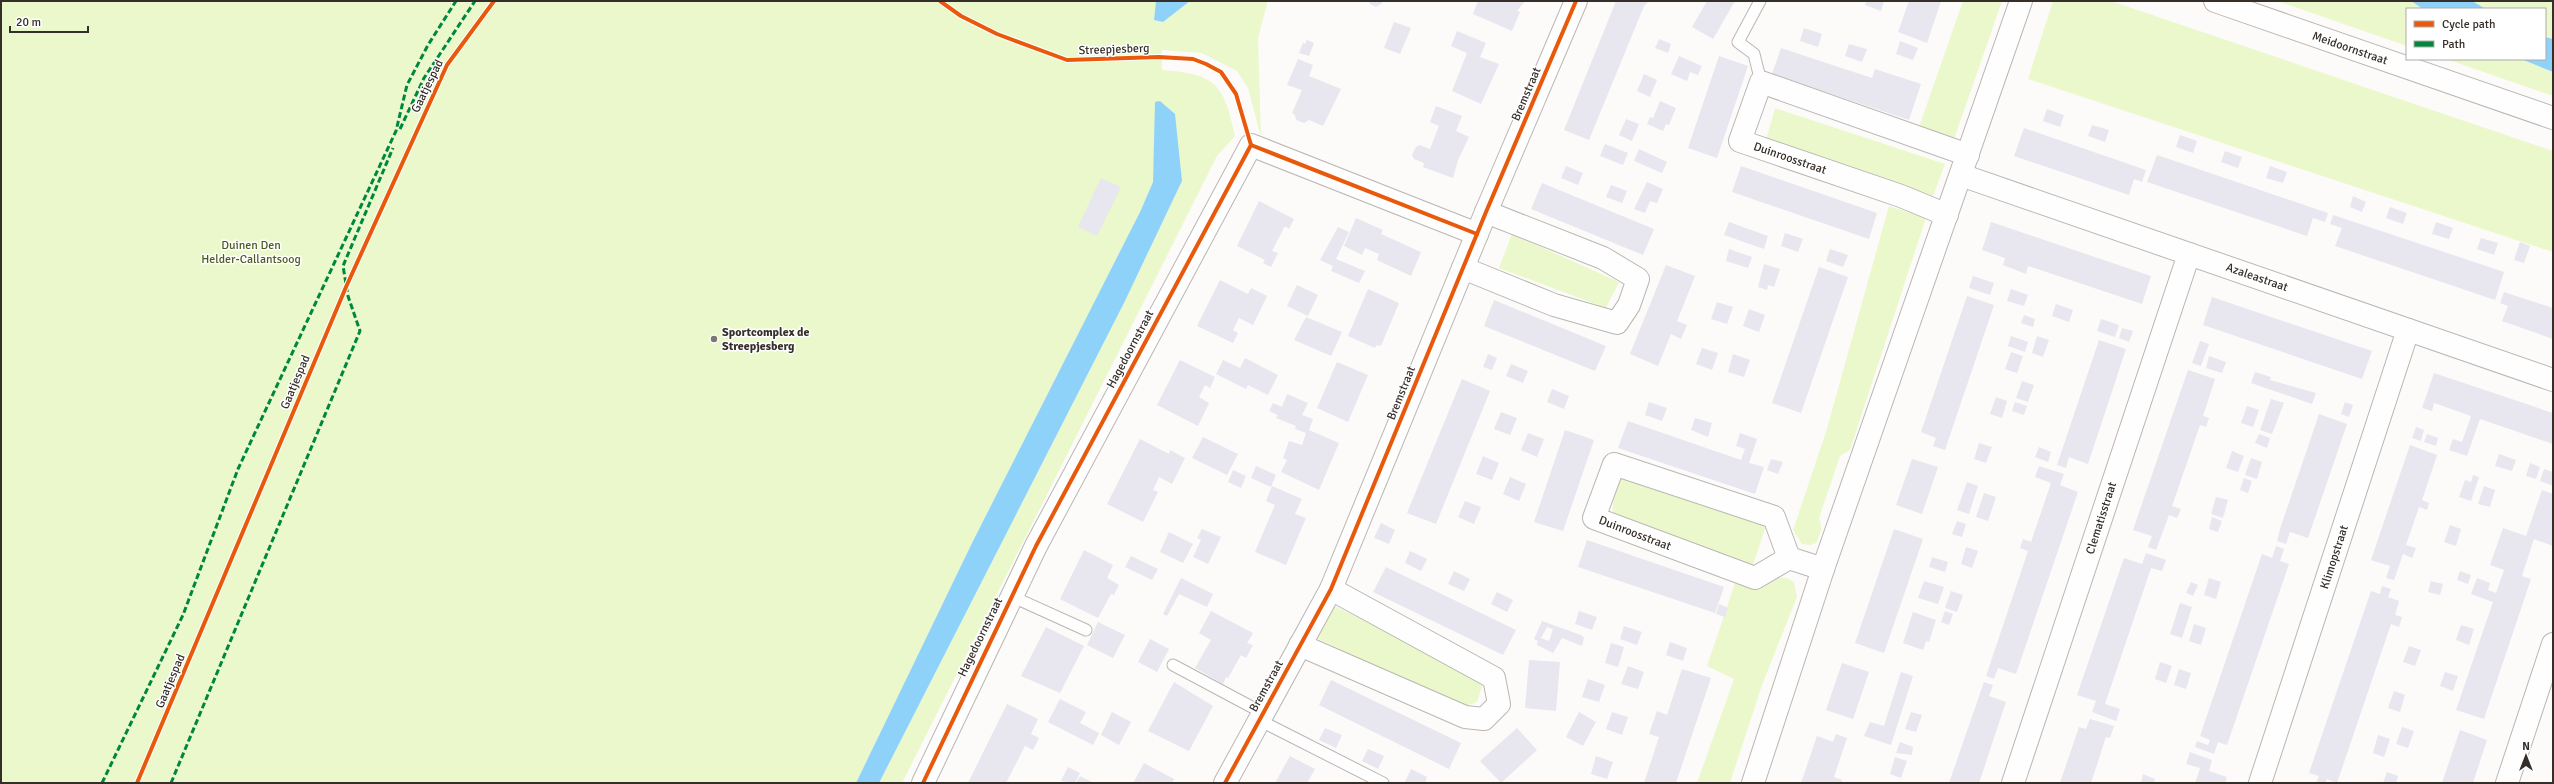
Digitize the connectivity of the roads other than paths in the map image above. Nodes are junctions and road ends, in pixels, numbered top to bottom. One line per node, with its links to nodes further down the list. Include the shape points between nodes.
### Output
1 (1576, 1): 8 (street, Bremstraat)
2 (1760, 1): 5 (lane, via 1738,42 1754,54)
3 (2021, 1): 7 (street)
4 (2215, 1): 6 (street, Meidoornstraat)
5 (1761, 82): 7 (street); 9 (street, Duinroosstraat, via 1740,141 1901,196)
6 (2553, 118)
7 (1964, 165): 9 (street); 11 (street, Azaleastraat)
8 (1486, 212): 10 (street, Bremstraat); 12 (street, via 1603,258 1638,279 1629,305 1617,323 1554,305)
9 (1947, 215): 16 (street)
10 (1477, 234): 12 (street, Bremstraat); 18 (street, Hagedoornstraat, via 1251,145)
11 (2189, 254): 13 (street, Azaleastraat); 28 (street, Clematisstraat)
12 (1463, 268): 17 (street, Bremstraat)
13 (2408, 330): 14 (street, Azaleastraat); 29 (street, Klimopstraat)
14 (2553, 380)
15 (1789, 558): 15 (street, Duinroosstraat, via 1774,518 1614,464 1594,518 1755,578); 16 (street)
16 (1823, 569): 27 (street)
17 (1331, 589): 20 (street, Bremstraat); 20 (street, via 1494,678 1500,704 1484,719 1465,717)
18 (1011, 596): 19 (lane); 24 (street, Hagedoornstraat)
19 (1086, 630)
20 (1300, 644): 23 (street, Bremstraat)
21 (2553, 644): 30 (street)
22 (1173, 665): 23 (lane)
23 (1261, 716): 25 (street, Bremstraat); 26 (lane)
24 (923, 783)
25 (1225, 783)
26 (1383, 783)
27 (1753, 783)
28 (2013, 783)
29 (2260, 783)
30 (2507, 783)

